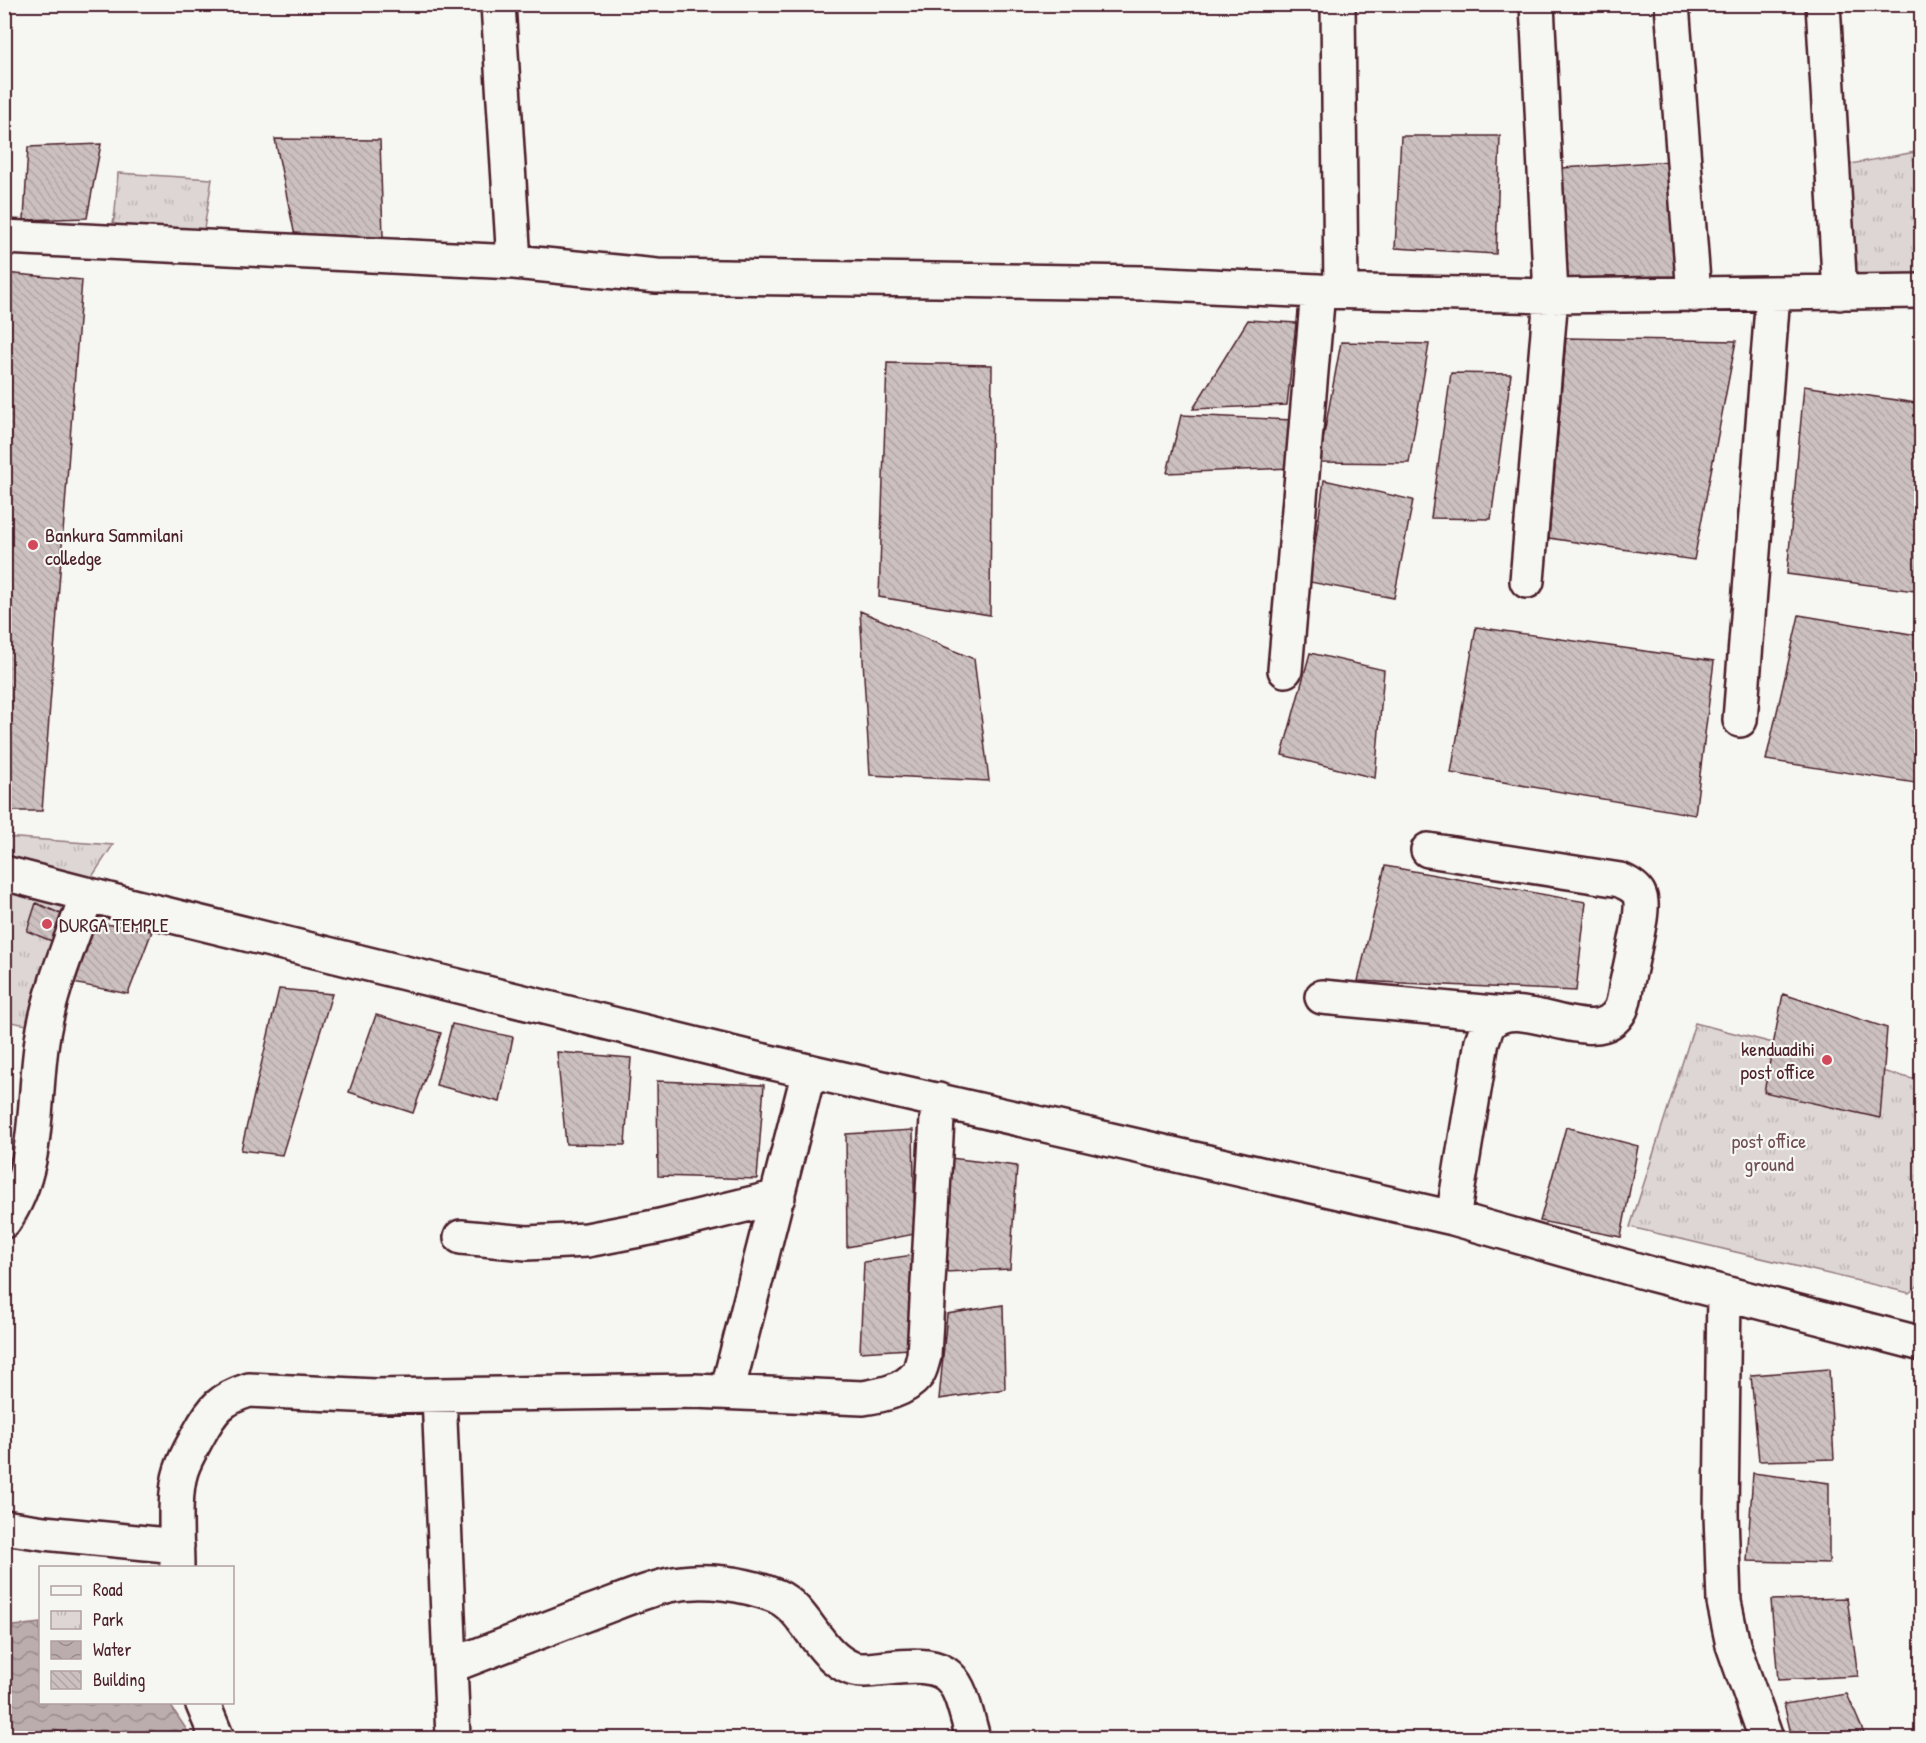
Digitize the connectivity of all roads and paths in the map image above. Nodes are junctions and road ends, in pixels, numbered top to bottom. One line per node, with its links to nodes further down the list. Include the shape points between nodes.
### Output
1 (498, 4): 7 (street)
2 (1338, 4): 8 (street)
3 (1537, 4): 13 (street)
4 (1672, 4): 12 (street)
5 (1823, 4): 10 (street)
6 (4, 237): 7 (street)
7 (514, 261): 8 (street, via 657,276 1145,283)
8 (1330, 291): 13 (street); 15 (street)
9 (1922, 291): 10 (street)
10 (1840, 293): 11 (street)
11 (1773, 294): 12 (street); 16 (street)
12 (1694, 295): 13 (street)
13 (1551, 296): 14 (street)
14 (1527, 581)
15 (1285, 670)
16 (1740, 720)
17 (1428, 850): 21 (street, via 1620,880 1639,892 1642,904 1634,951 1621,1008 1614,1018 1592,1026)
18 (4, 873): 19 (street)
19 (87, 894): 22 (street); 26 (street, via 42,1035 28,1168)
20 (1322, 997): 21 (street)
21 (1504, 1014): 25 (street, via 1489,1024 1482,1041)
22 (809, 1071): 23 (street); 24 (street)
23 (938, 1100): 25 (street); 30 (street, via 925,1346 918,1374 889,1393 863,1398)
24 (777, 1197): 27 (street, via 660,1227 587,1240 527,1243); 30 (street)
25 (1453, 1218): 28 (street)
26 (4, 1221)
27 (461, 1237)
28 (1724, 1293): 29 (street); 39 (street, via 1724,1602 1733,1645)
29 (1922, 1344)
30 (727, 1392): 31 (street)
31 (439, 1395): 33 (street, via 375,1396 249,1389 229,1396 205,1424 181,1473); 34 (street)
32 (4, 1527): 33 (street)
33 (177, 1557)
34 (450, 1666): 37 (street); 38 (street, via 669,1585 708,1582 747,1587 778,1597 794,1610 821,1645 854,1669 916,1665 936,1668 951,1676 963,1699)
35 (203, 1704): 36 (street)
36 (217, 1738)
37 (453, 1738)
38 (973, 1738)
39 (1766, 1738)

